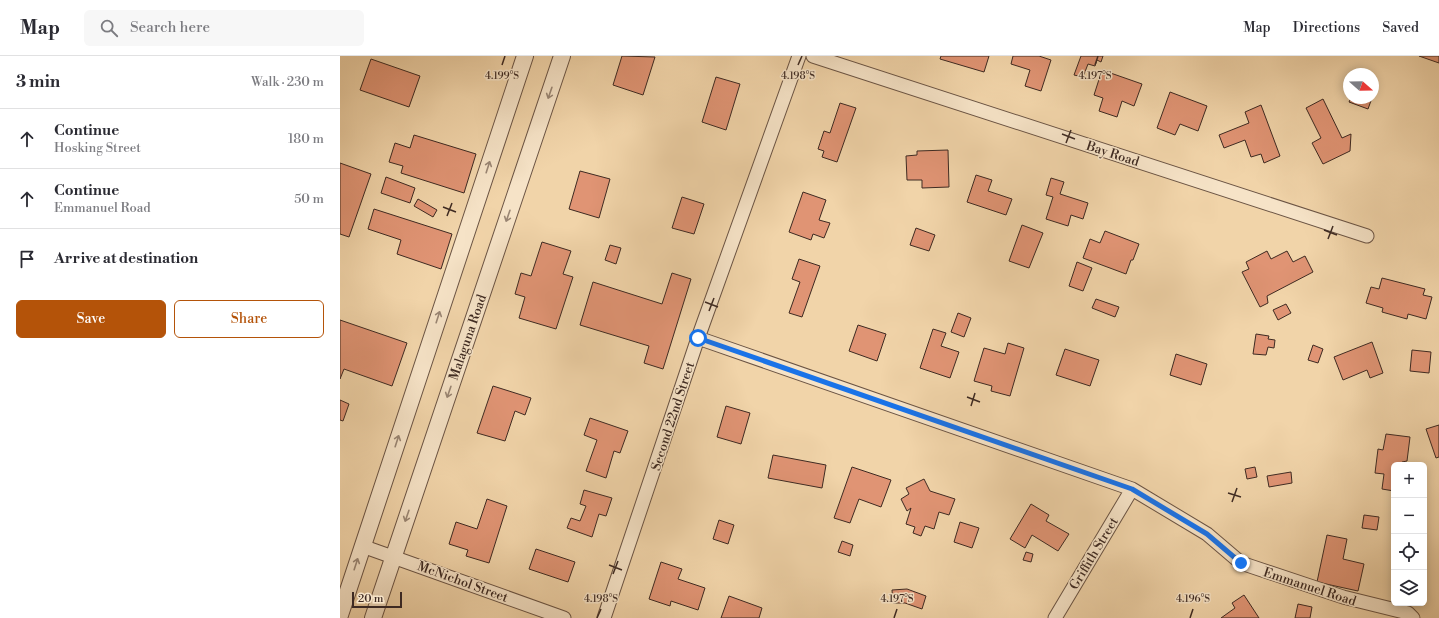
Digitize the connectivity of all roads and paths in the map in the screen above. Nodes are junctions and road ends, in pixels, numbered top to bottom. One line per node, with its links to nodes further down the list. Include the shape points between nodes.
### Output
1 (525, 56): 8 (street, one-way to 1)
2 (562, 56): 9 (street, Malaguna Road, one-way to 9)
3 (798, 56): 6 (street, Second 22nd Street)
4 (813, 56): 5 (street, Bay Road)
5 (1367, 236)
6 (698, 338): 7 (street, Emmanuel Road); 13 (street, Second 22nd Street)
7 (1132, 489): 14 (street, Griffith Street); 15 (street, Emmanuel Road, via 1207,534 1241,563 1343,598 1408,614)
8 (362, 546): 9 (street, McNichol Street); 10 (street, one-way to 8)
9 (394, 556): 11 (street, Malaguna Road); 12 (street, McNichol Street)
10 (340, 614)
11 (373, 618)
12 (564, 618)
13 (604, 618)
14 (1055, 618)
15 (1414, 618)

